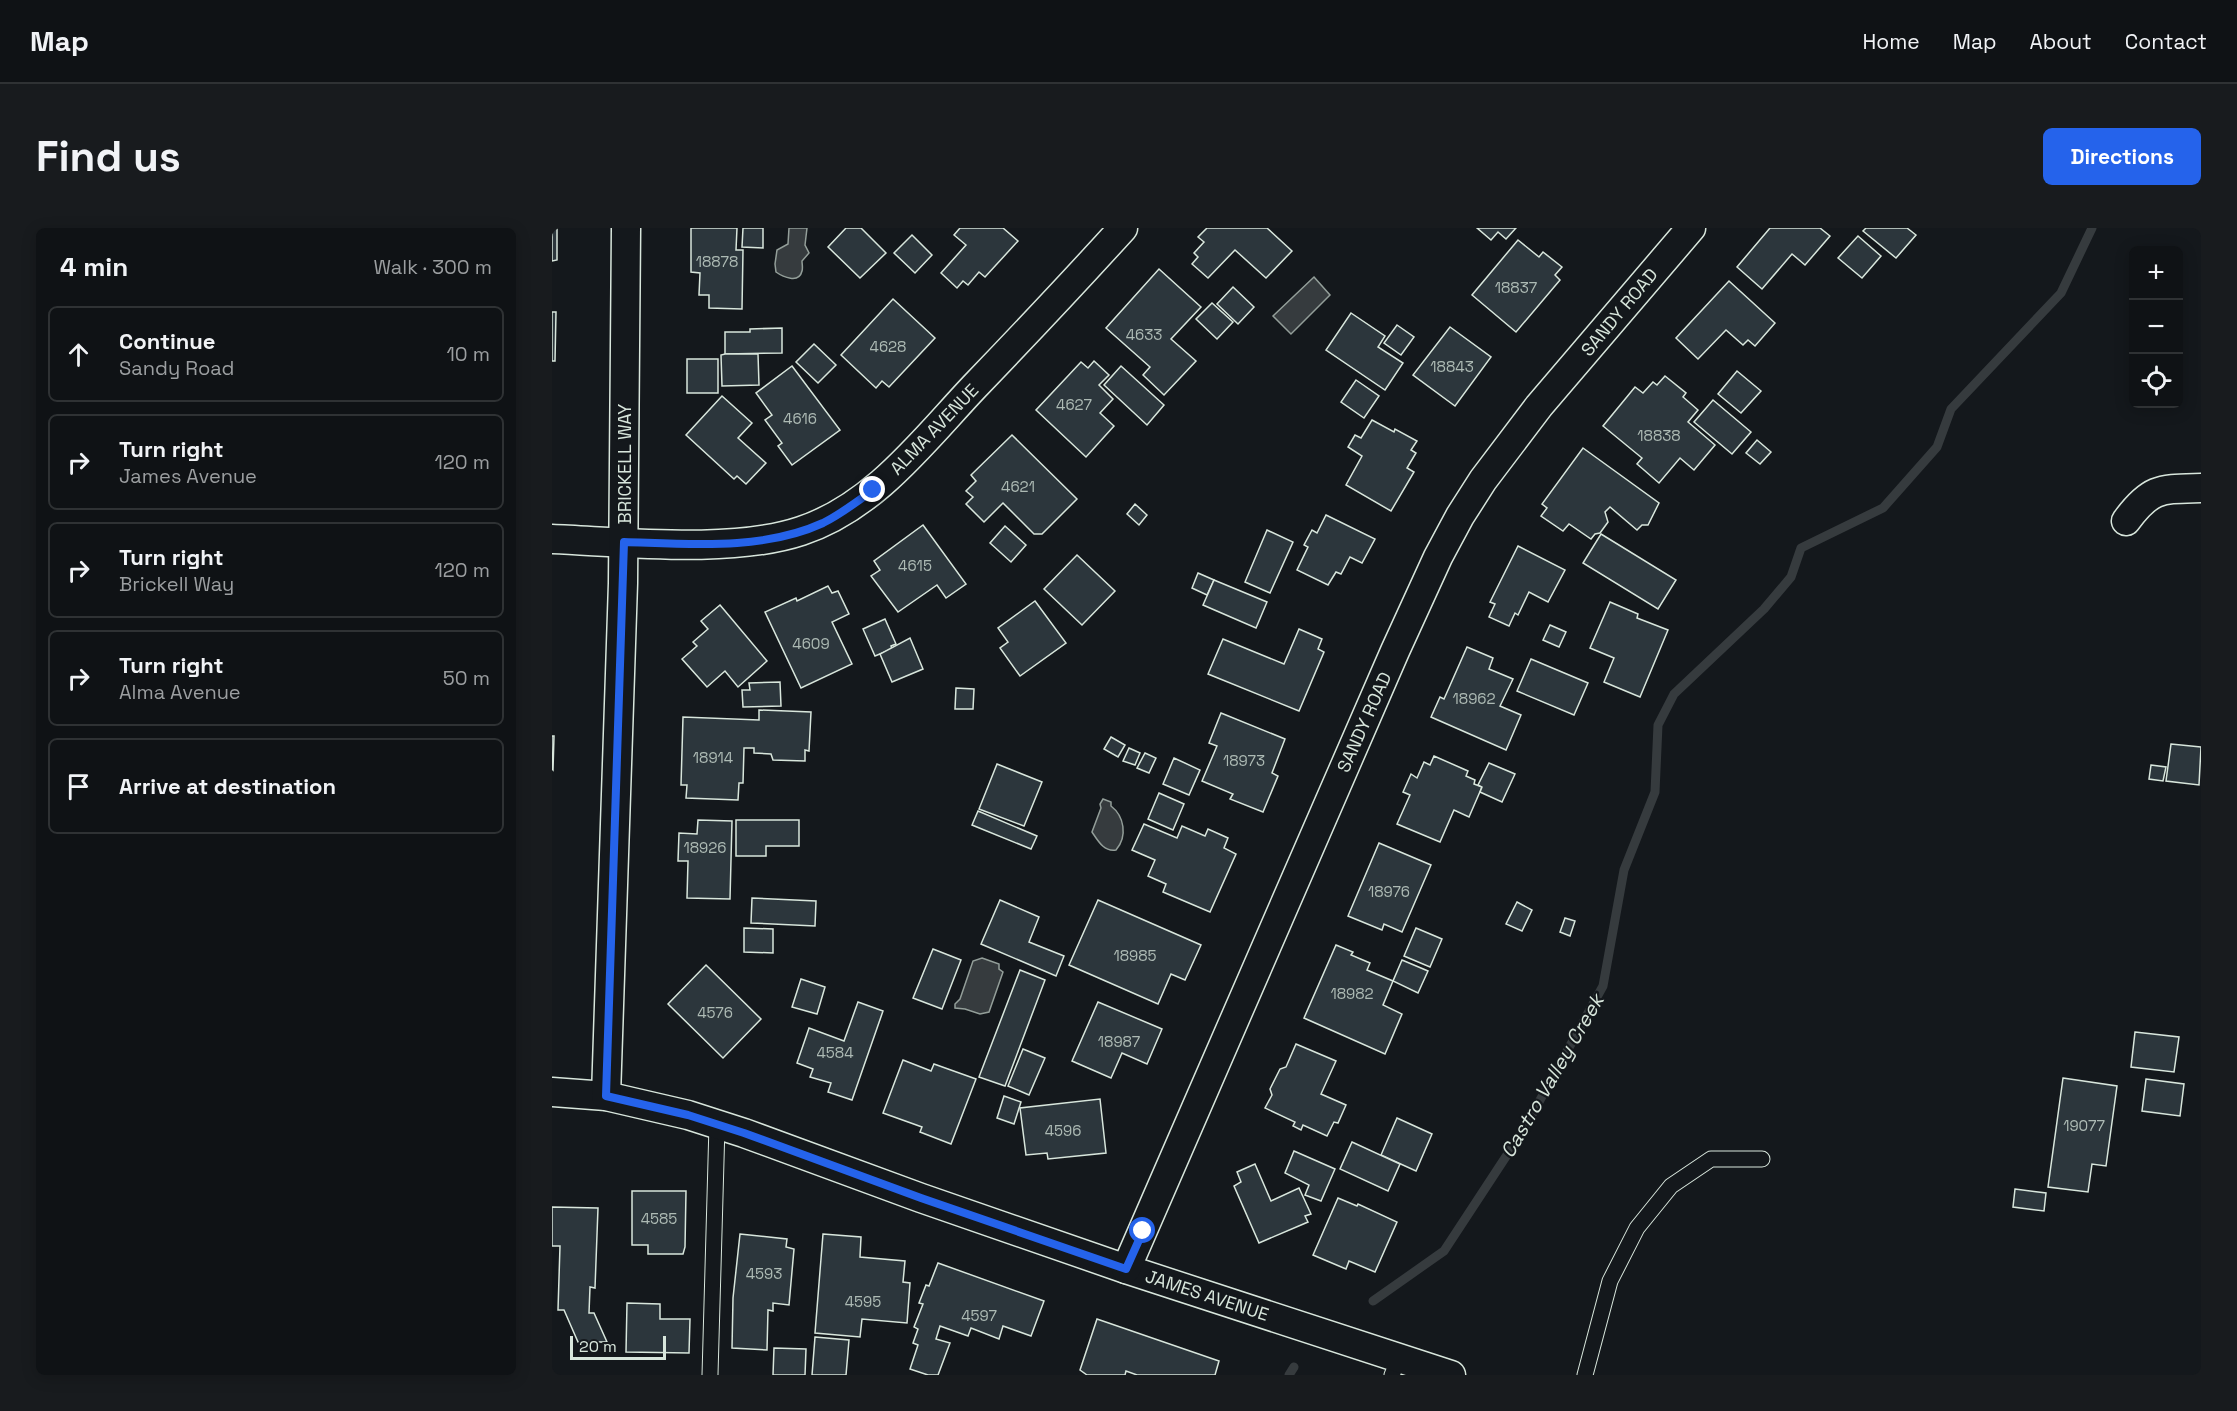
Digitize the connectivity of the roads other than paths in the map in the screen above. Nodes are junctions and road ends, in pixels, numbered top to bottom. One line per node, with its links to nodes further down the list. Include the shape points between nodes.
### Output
1 (626, 228): 7 (street, BRICKELL WAY)
2 (1123, 228): 7 (street, ALMA AVENUE, via 897,470 848,509 799,532 769,538 714,543)
3 (1691, 228): 12 (street, SANDY ROAD, via 1510,442 1460,516 1385,672)
4 (2201, 488): 5 (street, via 2153,493 2139,502)
5 (2126, 521)
6 (552, 539): 7 (street, ALMA AVENUE)
7 (624, 542): 9 (street, BRICKELL WAY)
8 (552, 1092): 9 (street, JAMES AVENUE)
9 (606, 1096): 10 (street, JAMES AVENUE)
10 (717, 1125): 12 (street, JAMES AVENUE); 14 (lane)
11 (1762, 1159): 16 (lane, via 1711,1159 1671,1186 1637,1228 1610,1281)
12 (1126, 1269): 13 (street, JAMES AVENUE)
13 (1396, 1367): 15 (street, JAMES AVENUE)
14 (710, 1375)
15 (1451, 1375)
16 (1584, 1375)

